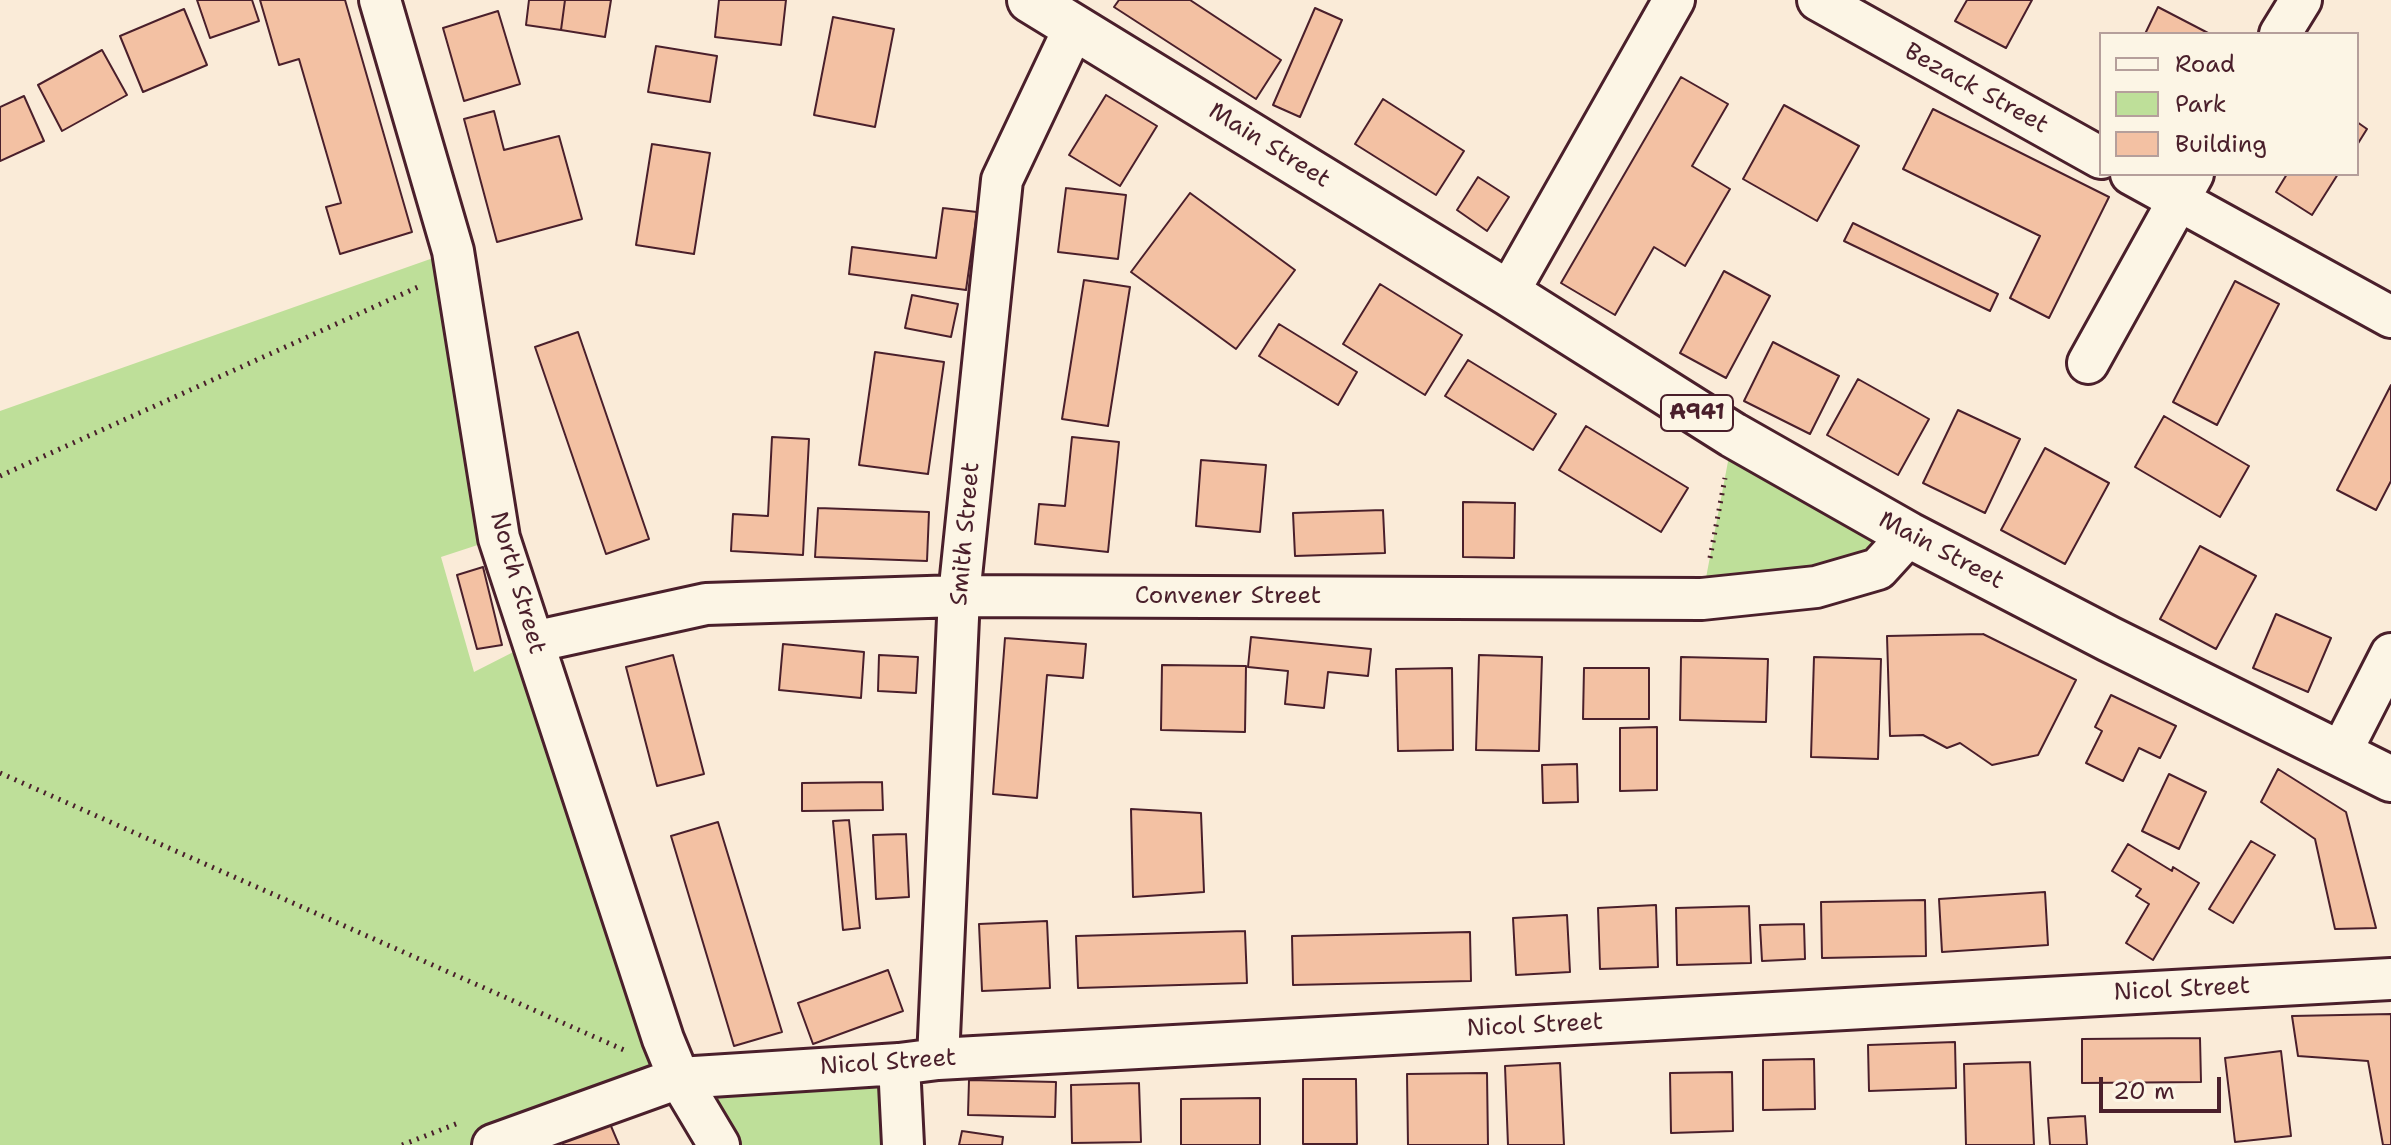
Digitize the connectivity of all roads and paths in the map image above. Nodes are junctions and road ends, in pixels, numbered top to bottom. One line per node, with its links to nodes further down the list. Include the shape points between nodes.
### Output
1 (380, 0): 12 (street, North Street)
2 (1030, 0): 7 (main road, Main Street / A941)
3 (1674, 0): 13 (street)
4 (1818, 0): 6 (street, Bezack Street)
5 (2301, 0): 8 (street)
6 (1857, 10): 9 (street, Bezack Street)
7 (1075, 26): 13 (main road, Main Street / A941); 19 (street, Smith Street, via 1002,180)
8 (2281, 32)
9 (2099, 157)
10 (2139, 176): 11 (street)
11 (2185, 187): 14 (street); 15 (street)
12 (456, 270): 17 (path); 21 (street, North Street, via 499,538)
13 (1508, 293): 16 (main road, Main Street / A941)
14 (2391, 317)
15 (2088, 363)
16 (1733, 435): 18 (main road, Main Street / A941); 20 (path)
17 (0, 476)
18 (1909, 535): 20 (street, Convener Street, via 1878,569 1816,587); 23 (main road, Main Street / A941)
19 (959, 596): 20 (street, Convener Street); 21 (street, Convener Street, via 706,604); 27 (street, Smith Street)
20 (1702, 599)
21 (533, 642): 29 (street, North Street)
22 (2391, 654): 23 (street)
23 (2340, 754): 25 (main road, Main Street / A941)
24 (0, 773): 29 (path)
25 (2391, 779)
26 (2391, 979): 27 (street, Nicol Street)
27 (938, 1059): 28 (street, Nicol Street)
28 (899, 1064): 29 (street, Nicol Street); 32 (street)
29 (679, 1078): 30 (street, Nicol Street); 31 (street, North Street)
30 (493, 1145)
31 (719, 1145)
32 (903, 1145)

